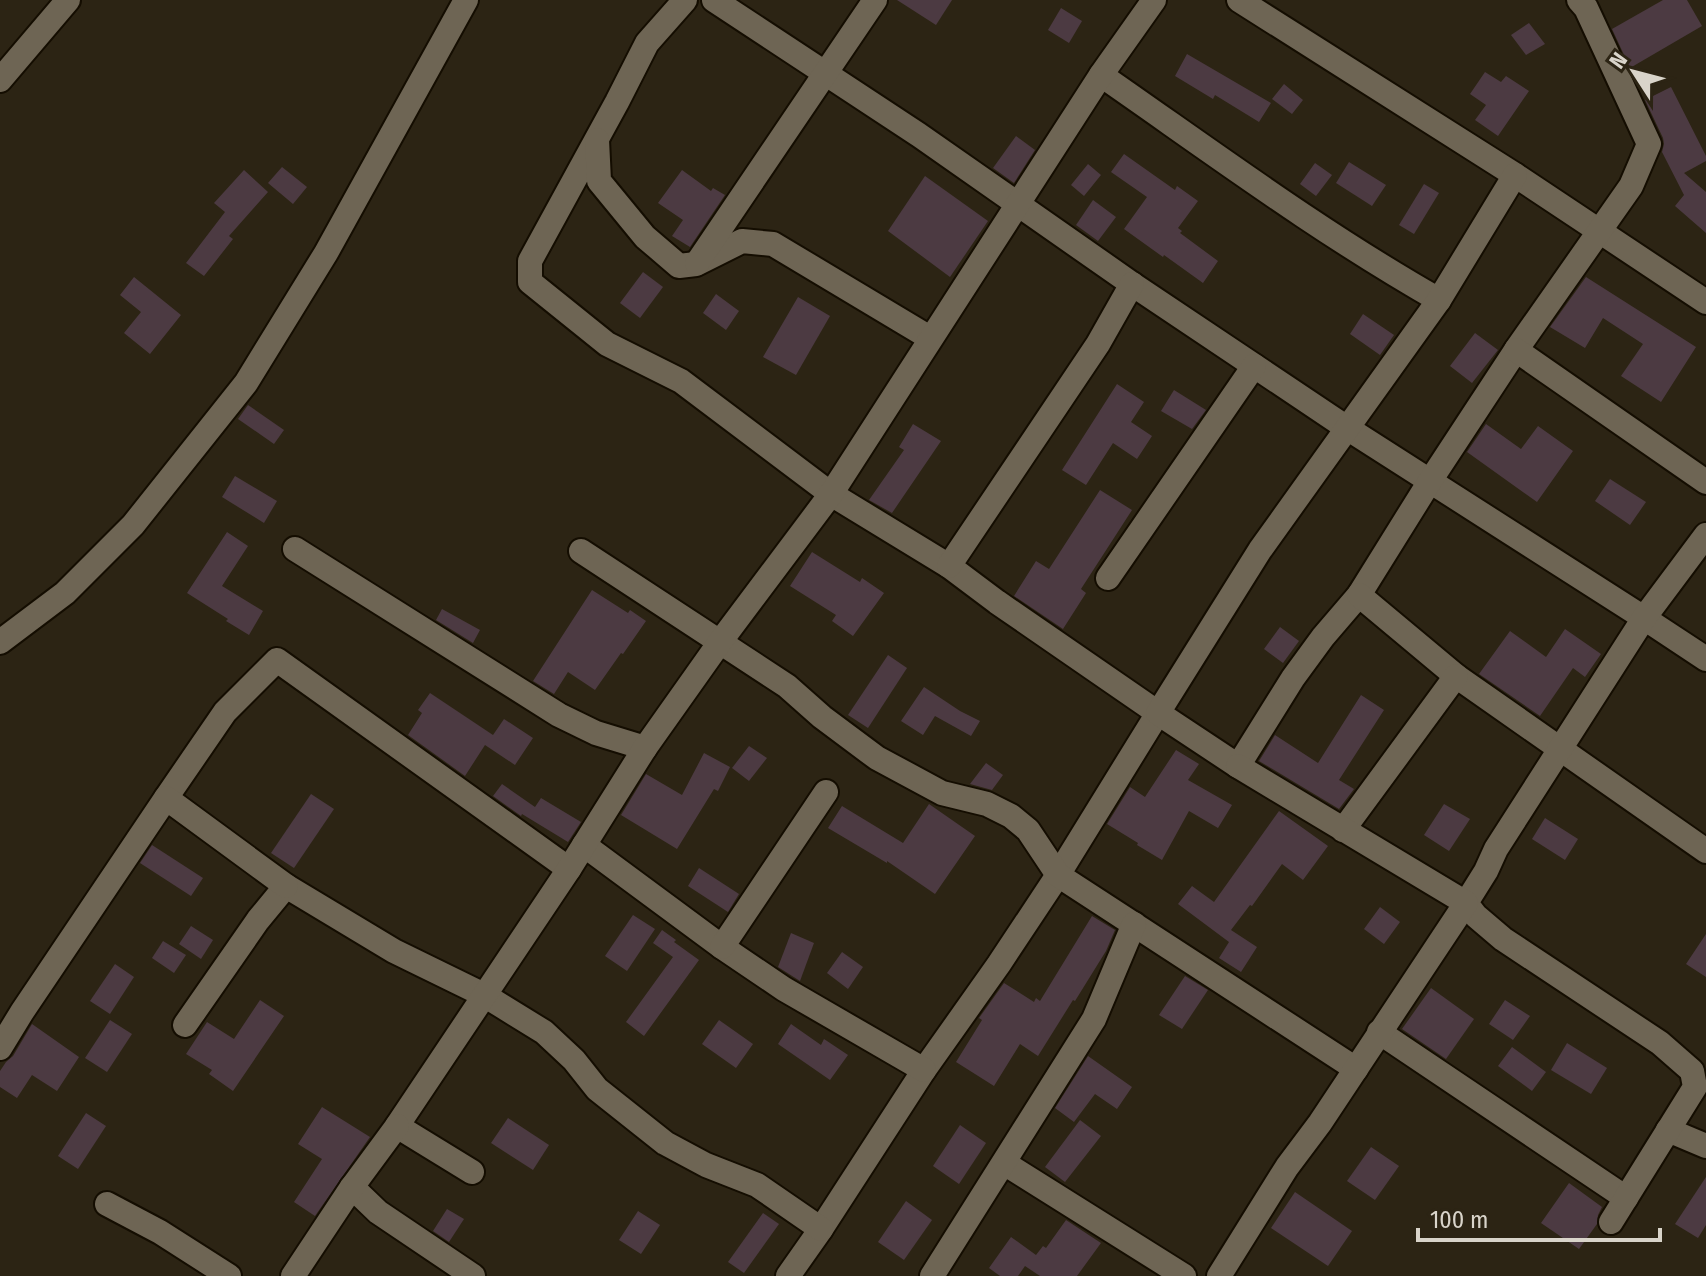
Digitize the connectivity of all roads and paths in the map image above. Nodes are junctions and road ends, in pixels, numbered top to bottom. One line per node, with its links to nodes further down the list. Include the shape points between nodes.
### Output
1 (68, 0): 11 (street)
2 (466, 0): 34 (street, via 326,253 246,383 133,525 65,593)
3 (685, 0): 12 (street, via 647,43)
4 (714, 0): 9 (street)
5 (875, 0): 9 (street)
6 (1154, 0): 10 (street)
7 (1239, 0): 13 (street)
8 (1585, 3): 15 (street, via 1649,144 1631,186)
9 (825, 72): 14 (street); 16 (street)
10 (1101, 75): 14 (street); 18 (street, via 1314,222)
11 (0, 80)
12 (597, 138): 16 (street, via 599,181 645,237 679,266); 26 (street, via 530,261 530,282 607,344 681,381)
13 (1515, 175): 15 (street); 18 (street)
14 (1017, 204): 17 (street); 20 (street)
15 (1599, 230): 19 (street); 21 (street)
16 (696, 264): 20 (street, via 742,241 773,244)
17 (1132, 284): 22 (street); 30 (street, via 1098,344)
18 (1439, 300): 23 (street)
19 (1706, 302)
20 (930, 338): 26 (street)
21 (1516, 350): 24 (street); 25 (street)
22 (1254, 366): 23 (street); 31 (street)
23 (1347, 428): 24 (street); 38 (street, via 1260,550)
24 (1430, 481): 32 (street); 33 (street)
25 (1706, 482)
26 (831, 494): 30 (street); 35 (street)
27 (1706, 535): 33 (street)
28 (295, 549): 39 (street, via 559,715)
29 (581, 551): 35 (street)
30 (949, 566): 38 (street)
31 (1108, 578)
32 (1359, 595): 37 (street); 41 (street, via 1293,678)
33 (1644, 618): 36 (street); 40 (street)
34 (0, 642)
35 (720, 642): 39 (street); 48 (street, via 787,686 877,758 942,793 1011,816 1028,830)
36 (1706, 659)
37 (1456, 676): 40 (street); 44 (street)
38 (1158, 713): 41 (street); 48 (street)
39 (645, 748): 45 (street)
40 (1560, 748): 46 (street); 50 (street)
41 (1238, 766): 44 (street)
42 (826, 792): 52 (street)
43 (166, 798): 47 (street, via 225,712 277,660); 49 (street); 56 (street)
44 (1343, 830): 50 (street)
45 (584, 845): 47 (street); 52 (street)
46 (1706, 851)
47 (569, 869): 53 (street)
48 (1058, 875): 51 (street); 58 (street)
49 (286, 886): 53 (street, via 394,951); 54 (street)
50 (1466, 903): 55 (street); 60 (street, via 1503,939 1660,1043 1692,1071 1695,1087)
51 (1134, 924): 57 (street); 62 (street, via 1094,1019)
52 (722, 947): 58 (street)
53 (484, 995): 59 (street); 68 (street, via 544,1032 597,1089 665,1143 757,1185)
54 (185, 1025)
55 (1379, 1032): 57 (street); 65 (street)
56 (0, 1048)
57 (1356, 1069): 75 (street)
58 (924, 1070): 68 (street)
59 (397, 1126): 63 (street); 64 (street)
60 (1668, 1130): 61 (street); 65 (street)
61 (1706, 1146)
62 (1004, 1163): 73 (street); 74 (street)
63 (472, 1172)
64 (352, 1187): 70 (street); 71 (street, via 378,1212)
65 (1626, 1198): 67 (street)
66 (107, 1204): 69 (street)
67 (1611, 1222)
68 (821, 1229): 72 (street)
69 (229, 1276)
70 (293, 1276)
71 (473, 1276)
72 (788, 1276)
73 (932, 1276)
74 (1184, 1276)
75 (1219, 1276)

